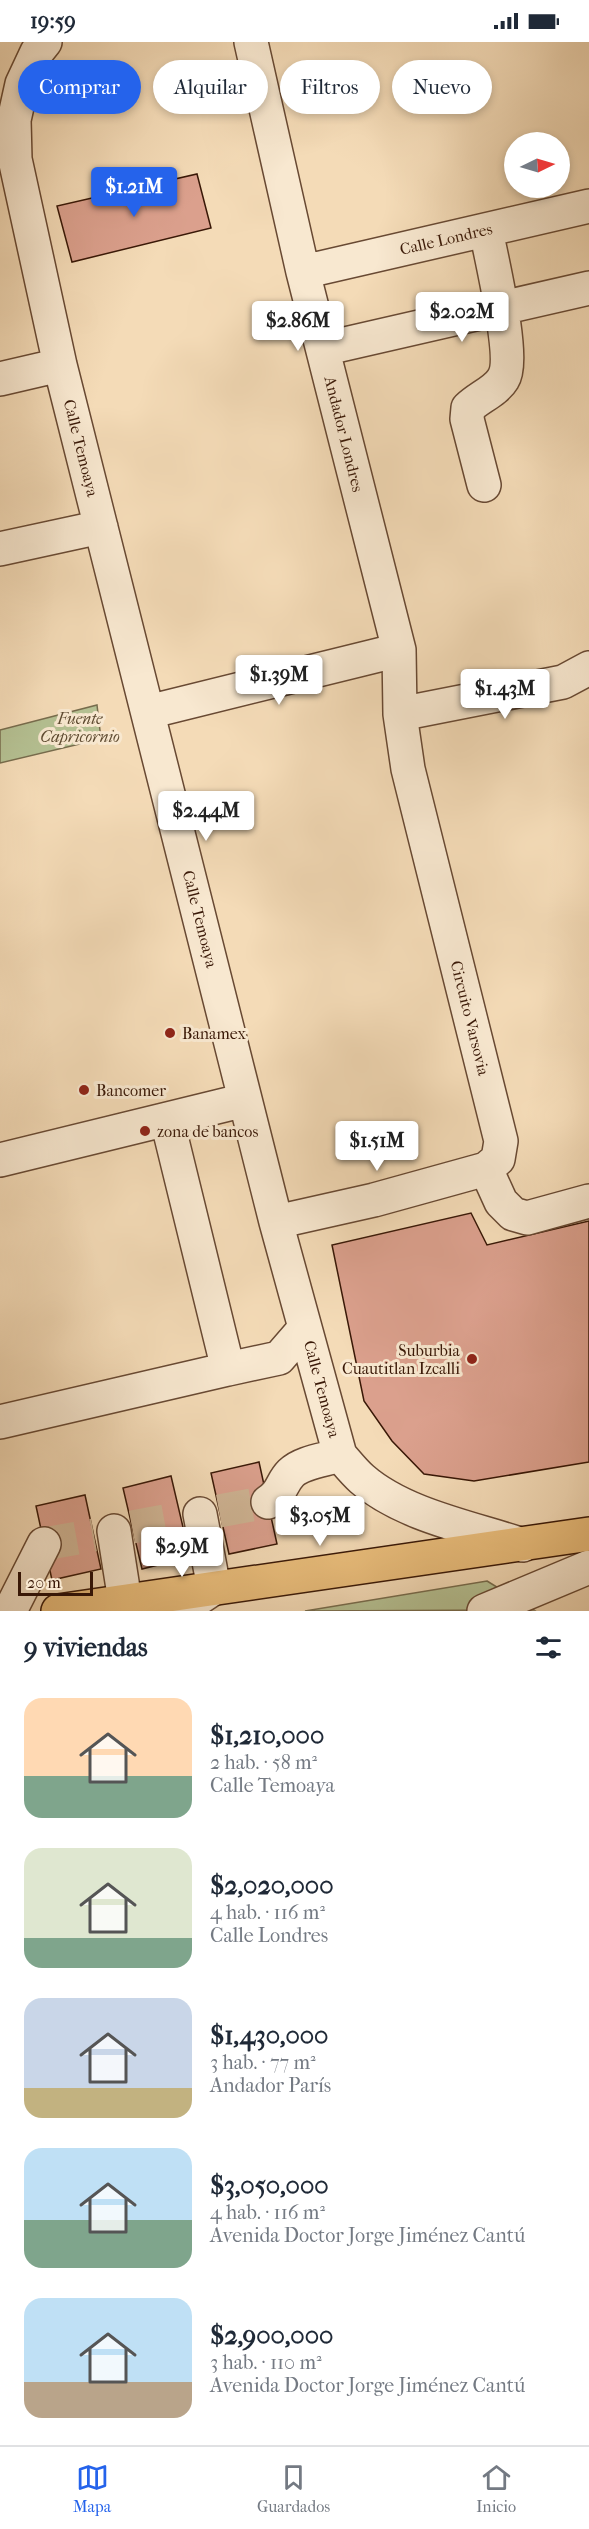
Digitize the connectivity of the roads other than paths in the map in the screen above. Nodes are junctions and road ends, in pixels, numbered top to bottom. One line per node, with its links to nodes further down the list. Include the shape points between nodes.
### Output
1 (45, 42): 3 (street, Calle Temoaya)
2 (250, 42): 6 (street, Andador Londres)
3 (11, 87): 10 (street, Calle Temoaya, via 15,159)
4 (589, 206): 5 (street, Calle Londres)
5 (486, 230): 6 (street, Calle Londres); 8 (street)
6 (303, 272): 9 (street, Andador Londres)
7 (589, 288): 8 (street)
8 (500, 309): 9 (street); 12 (street, via 507,369 502,381 468,408 467,418)
9 (323, 349): 15 (street, Andador Londres)
10 (60, 365): 11 (street); 13 (street, Calle Temoaya)
11 (0, 379)
12 (484, 485)
13 (101, 527): 14 (street); 17 (street, Calle Temoaya)
14 (0, 549)
15 (399, 650): 17 (street); 18 (street, Circuito Varsovia)
16 (589, 668): 18 (street, via 562,682)
17 (148, 712): 19 (street, Calle Temoaya)
18 (400, 714): 22 (street, Circuito Varsovia, via 408,769 501,1141 498,1159)
19 (245, 1100): 20 (street); 24 (street, Calle Temoaya)
20 (167, 1120): 21 (street); 26 (street)
21 (0, 1160)
22 (486, 1169): 23 (street, via 501,1202 513,1215 527,1218); 24 (street)
23 (589, 1201)
24 (276, 1222): 25 (street, Calle Temoaya)
25 (305, 1328): 26 (street, via 279,1358); 28 (street, Calle Temoaya)
26 (228, 1369): 27 (street)
27 (0, 1422)
28 (340, 1455): 29 (street, via 299,1468); 34 (street, Calle Temoaya, via 363,1479 419,1512)
29 (268, 1502)
30 (200, 1514): 36 (street)
31 (113, 1531): 37 (street)
32 (589, 1534): 34 (main road)
33 (44, 1544): 38 (street)
34 (523, 1545): 36 (main road)
35 (589, 1567): 41 (street)
36 (214, 1588): 37 (main road); 40 (street)
37 (125, 1601): 39 (main road)
38 (10, 1611)
39 (58, 1611)
40 (179, 1611)
41 (484, 1611)

